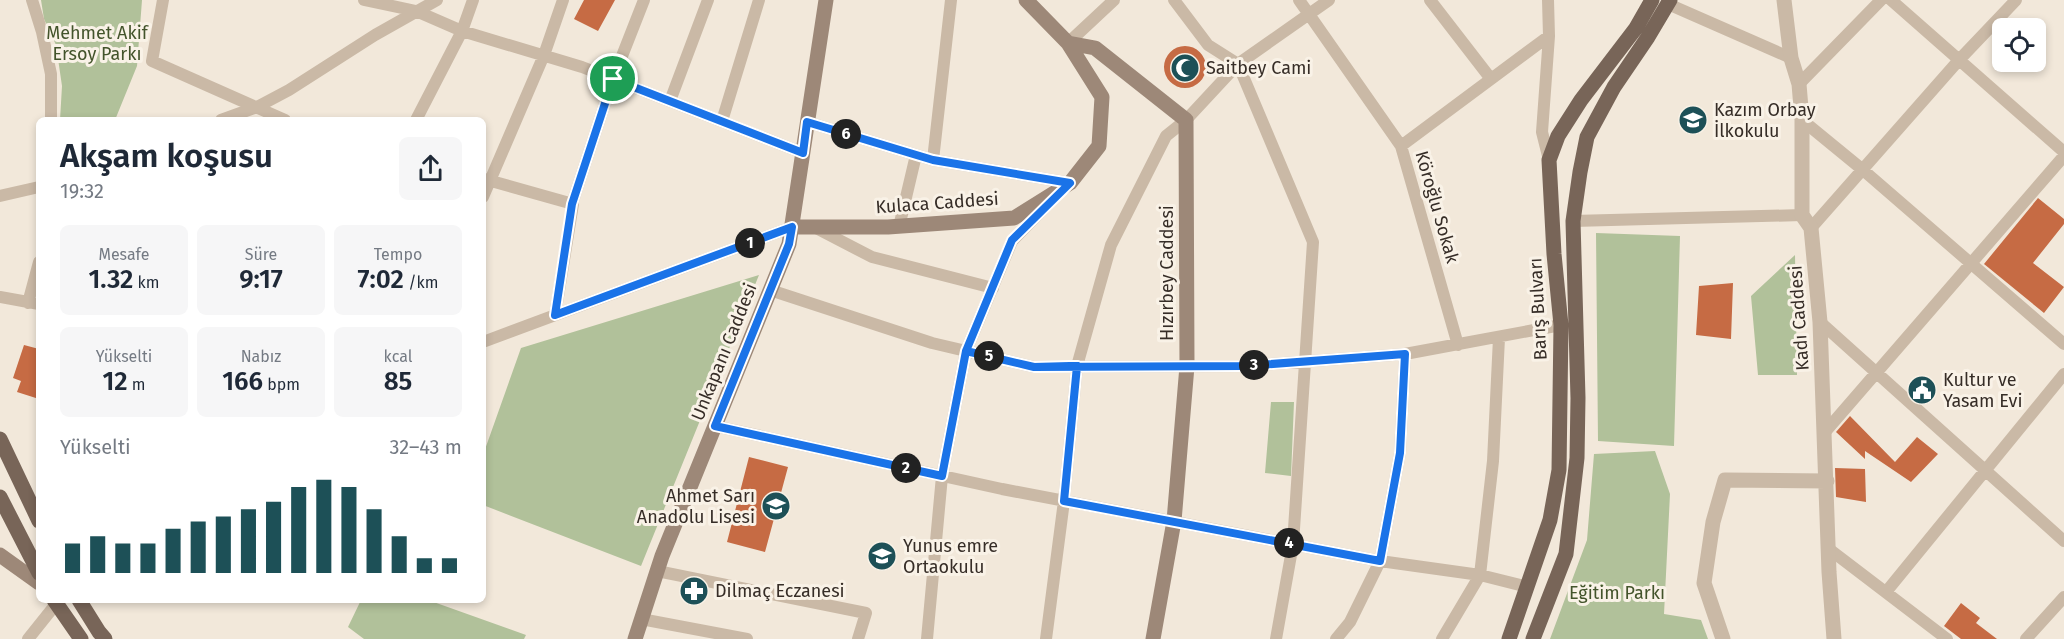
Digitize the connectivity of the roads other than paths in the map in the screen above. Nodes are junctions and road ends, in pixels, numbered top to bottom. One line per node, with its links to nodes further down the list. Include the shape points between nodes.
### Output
1 (32, 0): 40 (street, via 51,74)
2 (163, 0): 39 (street, via 153,61)
3 (364, 0): 24 (street)
4 (437, 0): 26 (street)
5 (473, 0): 28 (street)
6 (563, 0): 31 (street)
7 (644, 0): 35 (street)
8 (708, 0): 38 (street)
9 (759, 0): 47 (street)
10 (826, 0): 48 (main road, Unkapanı Caddesi)
11 (951, 0): 54 (street)
12 (1026, 0): 30 (main road, Kulaca Caddesi)
13 (1114, 0): 30 (street)
14 (1174, 0): 34 (street, via 1208,45)
15 (1299, 0): 27 (street, Köroğlu Sokak)
16 (1329, 0): 27 (street)
17 (1430, 0): 36 (street)
18 (1548, 0): 29 (street)
19 (1652, 0): 53 (main road, Barış Bulvarı, via 1636,28 1581,100 1558,136)
20 (1784, 0): 32 (street)
21 (1881, 0): 37 (street)
22 (1891, 0): 33 (street)
23 (2016, 0): 33 (street)
24 (386, 2): 26 (street)
25 (1669, 2): 32 (street); 62 (main road, Barış Bulvarı, via 1587,137)
26 (416, 11): 28 (street); 39 (street)
27 (1308, 13): 34 (street); 49 (street, Köroğlu Sokak)
28 (462, 31): 31 (street); 44 (street)
29 (1549, 36): 36 (street); 53 (street, via 1542,132)
30 (1068, 43): 45 (main road, via 1095,48); 57 (main road, Kulaca Caddesi, via 1102,97 1099,146)
31 (544, 55): 35 (street); 56 (street)
32 (1791, 58): 37 (street)
33 (1959, 60): 51 (street); 55 (street)
34 (1238, 64): 45 (street); 82 (street, via 1313,242)
35 (613, 79): 38 (street); 60 (street)
36 (1491, 79): 49 (street)
37 (1799, 84): 46 (street)
38 (670, 101): 47 (street)
39 (257, 107): 41 (street); 42 (street); 43 (street)
40 (51, 117)
41 (230, 117)
42 (254, 117)
43 (279, 117)
44 (418, 117)
45 (1185, 120): 83 (street, via 1166,136 1111,245); 84 (main road, Hızırbey Caddesi)
46 (1802, 120): 55 (street); 61 (street)
47 (722, 121): 50 (street)
48 (807, 122): 50 (main road, Unkapanı Caddesi); 52 (street)
49 (1401, 146): 79 (street, Köroğlu Sokak)
50 (803, 153): 64 (main road, Unkapanı Caddesi)
51 (2064, 154): 67 (street)
52 (916, 155): 54 (street); 63 (street)
53 (1549, 159): 75 (main road, Barış Bulvarı)
54 (933, 160): 57 (street)
55 (1863, 170): 66 (street); 67 (street)
56 (487, 180): 60 (street)
57 (1070, 183): 63 (main road, Kulaca Caddesi, via 1014,218); 69 (street, via 1012,240)
58 (36, 188): 59 (street)
59 (0, 196)
60 (572, 204): 73 (street)
61 (1802, 215): 62 (street); 66 (street, Kadı Caddesi)
62 (1573, 221): 126 (main road, Barış Bulvarı, via 1577,459 1566,554)
63 (899, 226): 65 (main road, Kulaca Caddesi)
64 (792, 227): 65 (main road, Kulaca Caddesi); 70 (main road, Unkapanı Caddesi); 73 (street)
65 (815, 227): 69 (street, via 872,257)
66 (1811, 228): 74 (street, Kadı Caddesi)
67 (1971, 263): 78 (street); 85 (street)
68 (36, 282): 72 (street)
69 (993, 288): 80 (street)
70 (770, 290): 80 (street); 87 (main road, Unkapanı Caddesi)
71 (0, 297): 72 (street)
72 (33, 303)
73 (555, 315): 77 (street)
74 (1820, 322): 85 (street); 88 (street, Kadı Caddesi)
75 (1561, 325): 76 (street); 106 (main road, Barış Bulvarı, via 1560,470 1550,520)
76 (1499, 338): 79 (street); 104 (street, via 1493,461)
77 (486, 341)
78 (2064, 344)
79 (1458, 345): 81 (street)
80 (966, 351): 83 (street, via 1034,367); 91 (street)
81 (1405, 354): 82 (street); 101 (street, via 1400,453)
82 (1306, 362): 84 (street); 98 (street)
83 (1077, 366): 84 (street); 94 (street)
84 (1187, 366): 96 (main road, Hızırbey Caddesi)
85 (1876, 373): 88 (street); 90 (street)
86 (2064, 374): 90 (street)
87 (715, 426): 91 (street); 103 (main road, Unkapanı Caddesi)
88 (1825, 432): 92 (street, Kadı Caddesi)
89 (0, 440): 95 (main road)
90 (1986, 471): 97 (street); 107 (street)
91 (942, 476): 94 (street); 119 (street)
92 (1827, 481): 99 (street, Kadı Caddesi); 127 (street, via 1725,480 1713,522 1704,583)
93 (0, 497): 102 (main road)
94 (1064, 501): 96 (street); 120 (street)
95 (36, 515)
96 (1174, 521): 98 (street); 121 (main road, Hızırbey Caddesi)
97 (2064, 541)
98 (1293, 544): 101 (street); 122 (street)
99 (1829, 549): 107 (street); 128 (street, Kadı Caddesi)
100 (0, 555): 105 (main road)
101 (1380, 561): 104 (street); 123 (street, via 1350,622)
102 (36, 567)
103 (657, 571): 112 (main road, Unkapanı Caddesi); 118 (street, via 866,613)
104 (1480, 575): 106 (street); 124 (street)
105 (36, 581)
106 (1528, 587): 125 (main road, Barış Bulvarı)
107 (1886, 592): 129 (street)
108 (2064, 597): 130 (street)
109 (54, 603): 113 (street)
110 (56, 603): 114 (main road)
111 (81, 603): 115 (main road)
112 (641, 619): 116 (main road, Unkapanı Caddesi); 117 (street)
113 (28, 639)
114 (81, 639)
115 (105, 639)
116 (635, 639)
117 (747, 639)
118 (858, 639)
119 (927, 639)
120 (1046, 639)
121 (1153, 639)
122 (1276, 639)
123 (1336, 639)
124 (1442, 639)
125 (1509, 639)
126 (1533, 639)
127 (1723, 639)
128 (1834, 639)
129 (1947, 639)
130 (2026, 639)

